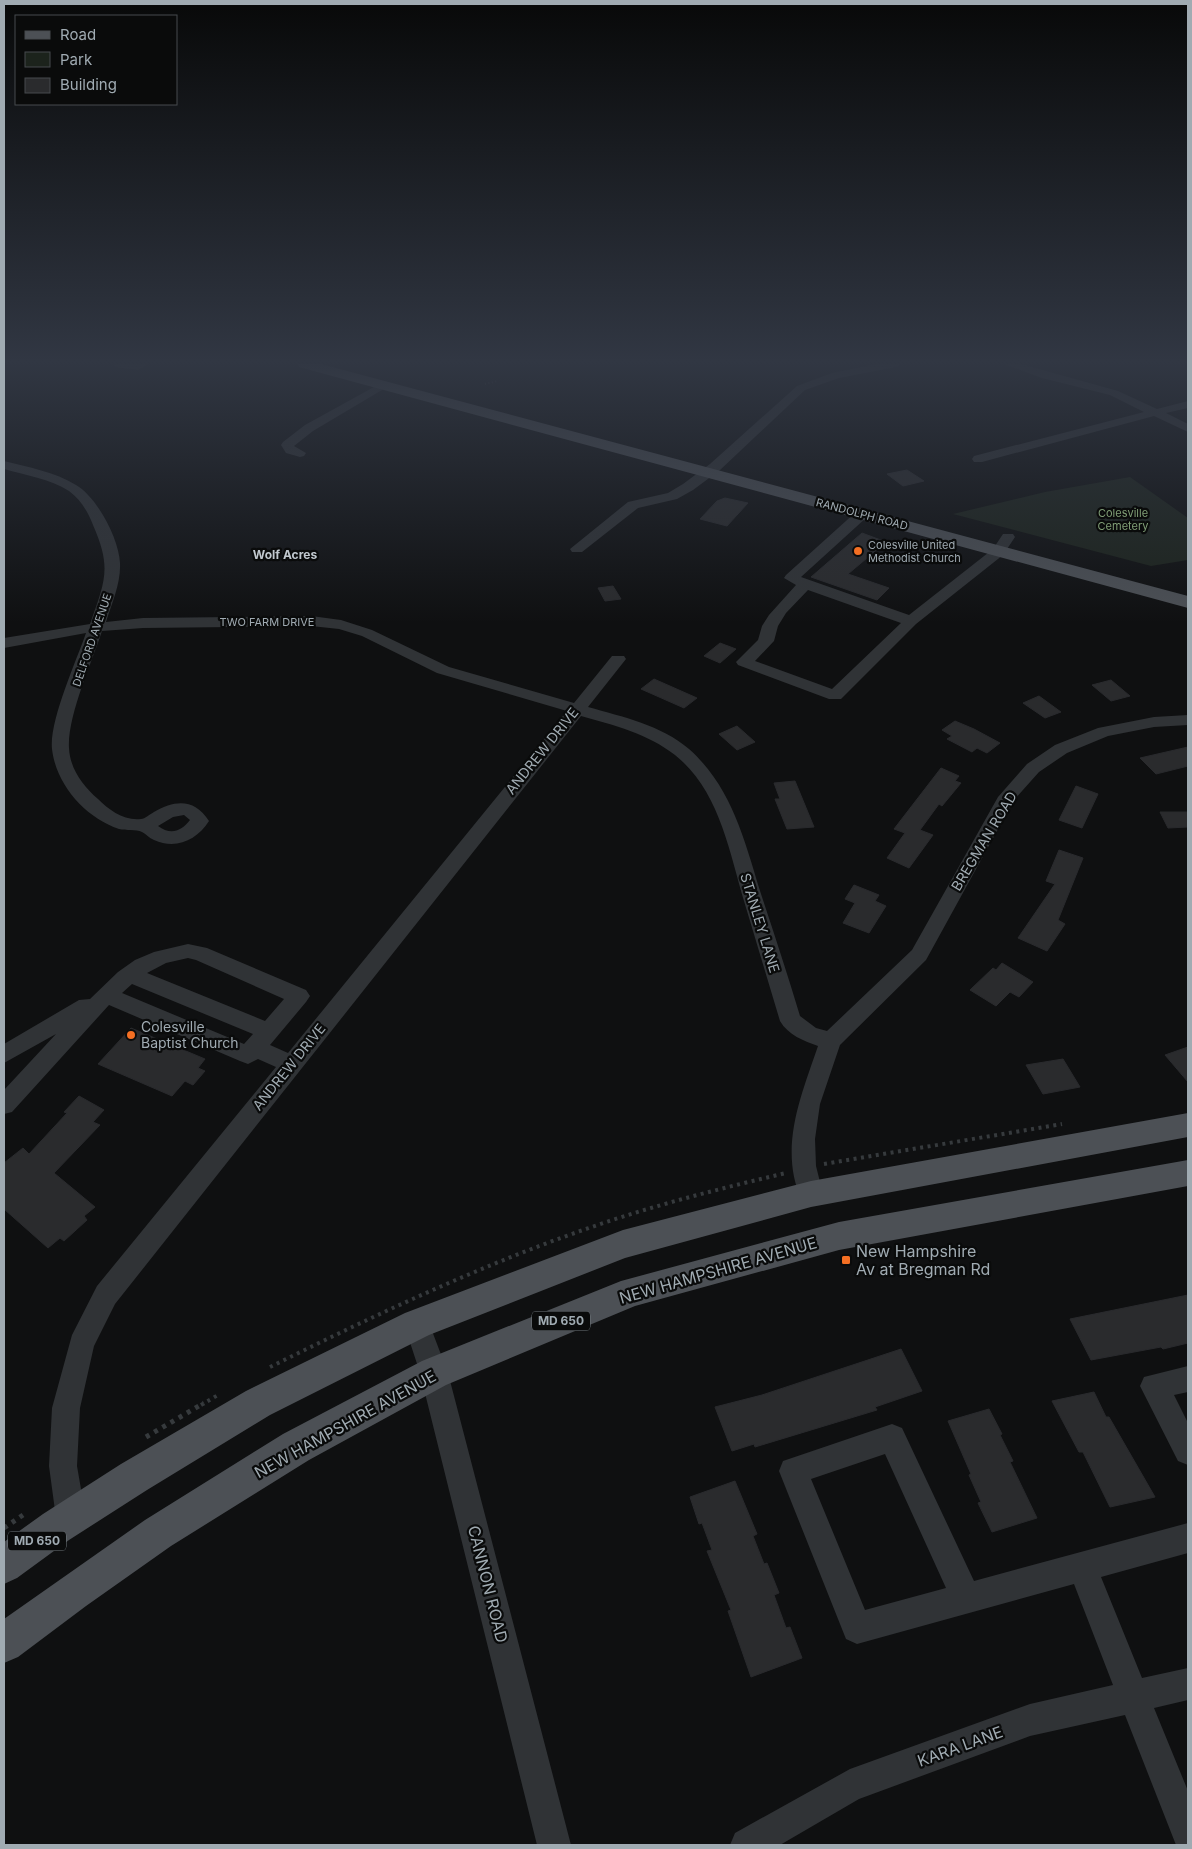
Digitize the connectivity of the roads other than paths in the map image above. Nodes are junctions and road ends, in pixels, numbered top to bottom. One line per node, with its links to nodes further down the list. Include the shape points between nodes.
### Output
1 (291, 450): 6 (street)
2 (627, 450): 10 (main road, RANDOLPH ROAD)
3 (684, 450): 8 (main road, RANDOLPH ROAD)
4 (733, 450): 8 (street)
5 (1012, 450): 7 (street)
6 (300, 453)
7 (978, 459)
8 (722, 460): 10 (street); 12 (main road, RANDOLPH ROAD)
9 (4, 464): 19 (street, DELFORD AVENUE, via 57,480 74,489 93,508 113,562 110,587)
10 (708, 472): 11 (main road, RANDOLPH ROAD); 13 (street, via 672,496 633,505)
11 (862, 514): 14 (main road, RANDOLPH ROAD); 15 (street, via 791,578)
12 (1008, 537): 14 (street); 16 (main road, RANDOLPH ROAD)
13 (578, 549)
14 (998, 552): 17 (main road, RANDOLPH ROAD); 18 (street)
15 (806, 584): 18 (street); 18 (street, via 786,601 766,633 766,640 744,662 835,696)
16 (1188, 586)
17 (1188, 602)
18 (911, 621)
19 (97, 627): 20 (street, TWO FARM DRIVE); 22 (street, TWO FARM DRIVE, via 143,623 311,621 341,625 367,633 443,670); 24 (street, DELFORD AVENUE, via 64,720 60,747 63,763 75,788 103,815 125,824)
20 (4, 643)
21 (618, 659): 22 (street, ANDREW DRIVE)
22 (576, 708): 28 (street, STANLEY LANE, via 635,726 661,738 682,752 707,777 727,814 790,1021 809,1034); 30 (street, ANDREW DRIVE)
23 (1188, 720): 28 (street, BREGMAN ROAD, via 1154,722 1104,732 1061,749 1033,768 1007,798 919,955)
24 (147, 826)
25 (130, 974): 26 (street); 27 (street); 27 (street, via 144,963 164,955 188,951 200,953 299,996)
26 (106, 995): 27 (street, via 248,1055); 29 (street); 31 (street)
27 (261, 1039): 30 (street)
28 (831, 1040): 34 (street, via 809,1104 803,1139)
29 (4, 1054)
30 (291, 1064): 39 (street, ANDREW DRIVE, via 106,1295 81,1344 66,1408 63,1442 63,1466)
31 (4, 1105)
32 (1188, 1125): 34 (main road, MD 650)
33 (1188, 1173): 36 (main road, NEW HAMPSHIRE AVENUE / MD 650, via 839,1236 632,1292)
34 (810, 1194): 35 (main road, MD 650, via 623,1244)
35 (418, 1324): 36 (street, CANNON ROAD); 39 (main road, MD 650, via 258,1403 134,1476)
36 (434, 1373): 44 (main road, NEW HAMPSHIRE AVENUE / MD 650, via 296,1447 158,1533); 48 (street, CANNON ROAD)
37 (1188, 1379): 38 (street, via 1154,1386)
38 (1188, 1451)
39 (71, 1518): 41 (main road, MD 650)
40 (1188, 1538): 42 (street)
41 (4, 1565)
42 (1082, 1568): 43 (street); 46 (street)
43 (967, 1599): 43 (street, via 892,1438 793,1471 858,1628)
44 (4, 1643)
45 (1188, 1684): 46 (street, KARA LANE)
46 (1134, 1697): 47 (street); 49 (street, KARA LANE, via 1030,1720 850,1786)
47 (1188, 1833)
48 (554, 1845)
49 (747, 1845)

